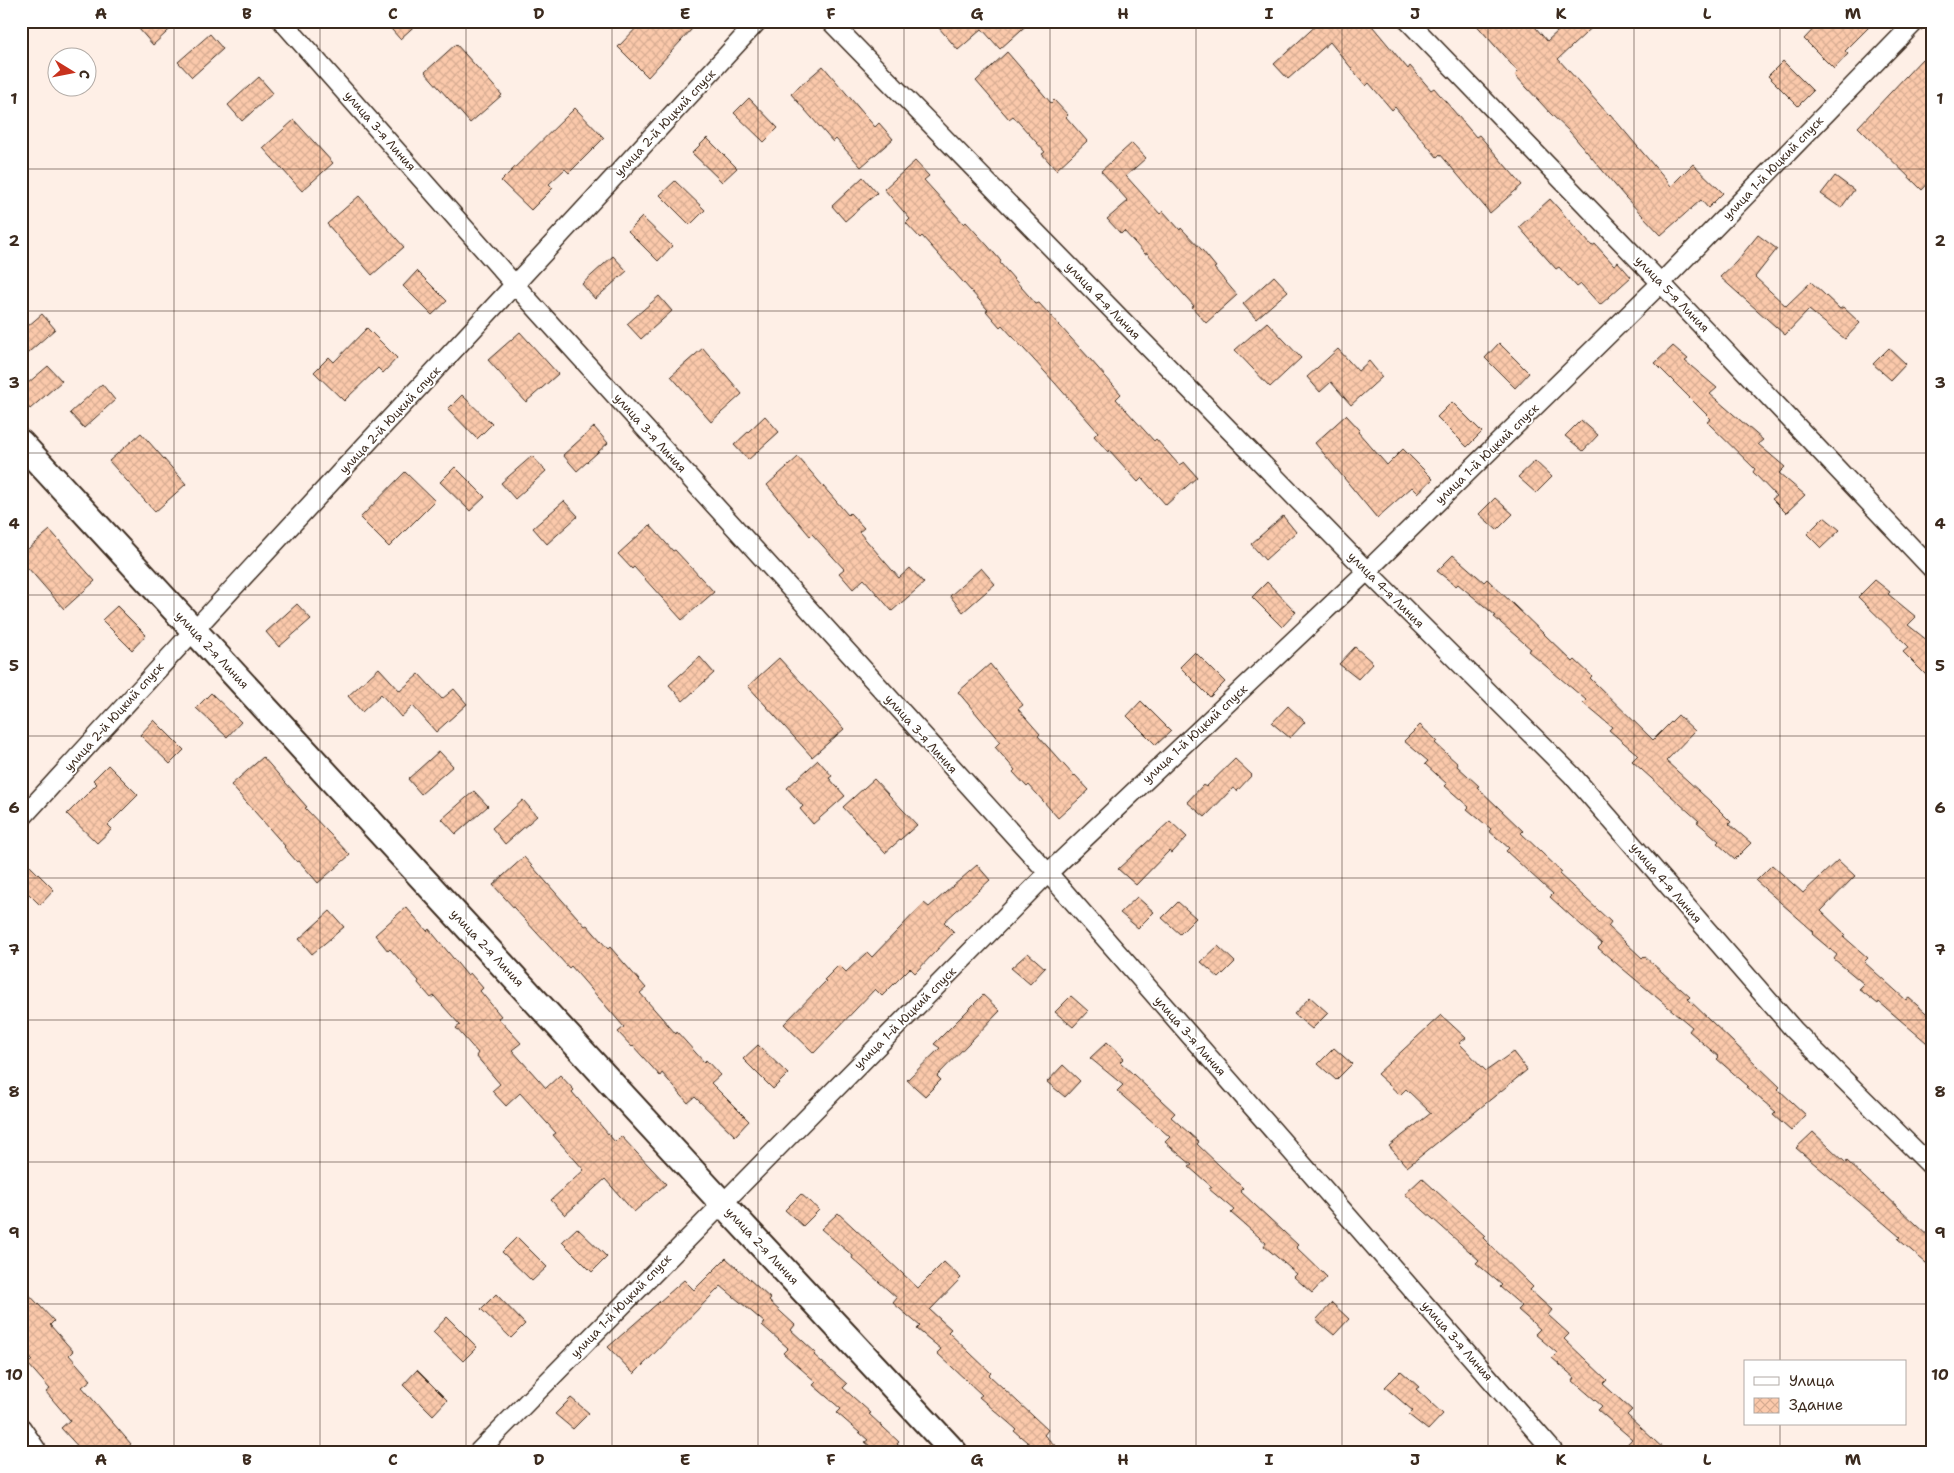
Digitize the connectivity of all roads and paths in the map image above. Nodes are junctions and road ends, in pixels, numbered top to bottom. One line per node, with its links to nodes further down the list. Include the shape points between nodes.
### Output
1 (282, 21): 7 (street, улица 3-я Линия)
2 (758, 21): 7 (street, улица 2-й Юцкий спуск)
3 (830, 21): 10 (street, улица 4-я Линия)
4 (1408, 21): 6 (street, улица 5-я Линия)
5 (1916, 21): 6 (street, улица 1-й Юцкий спуск)
6 (1661, 283): 9 (street, улица 5-я Линия); 10 (street, улица 1-й Юцкий спуск)
7 (515, 285): 11 (street, улица 2-й Юцкий спуск); 13 (street, улица 3-я Линия)
8 (21, 443): 11 (street, улица 2-я Линия)
9 (1933, 570)
10 (1367, 571): 13 (street, улица 1-й Юцкий спуск); 14 (street, улица 4-я Линия, via 1572,775 1794,1030)
11 (194, 630): 12 (street, улица 2-й Юцкий спуск); 15 (street, улица 2-я Линия)
12 (21, 819)
13 (1048, 873): 15 (street, улица 1-й Юцкий спуск); 20 (street, улица 3-я Линия)
14 (1933, 1168)
15 (722, 1203): 18 (street, улица 1-й Юцкий спуск); 19 (street, улица 2-я Линия)
16 (21, 1426): 17 (street)
17 (38, 1452)
18 (478, 1452)
19 (954, 1452)
20 (1554, 1452)

